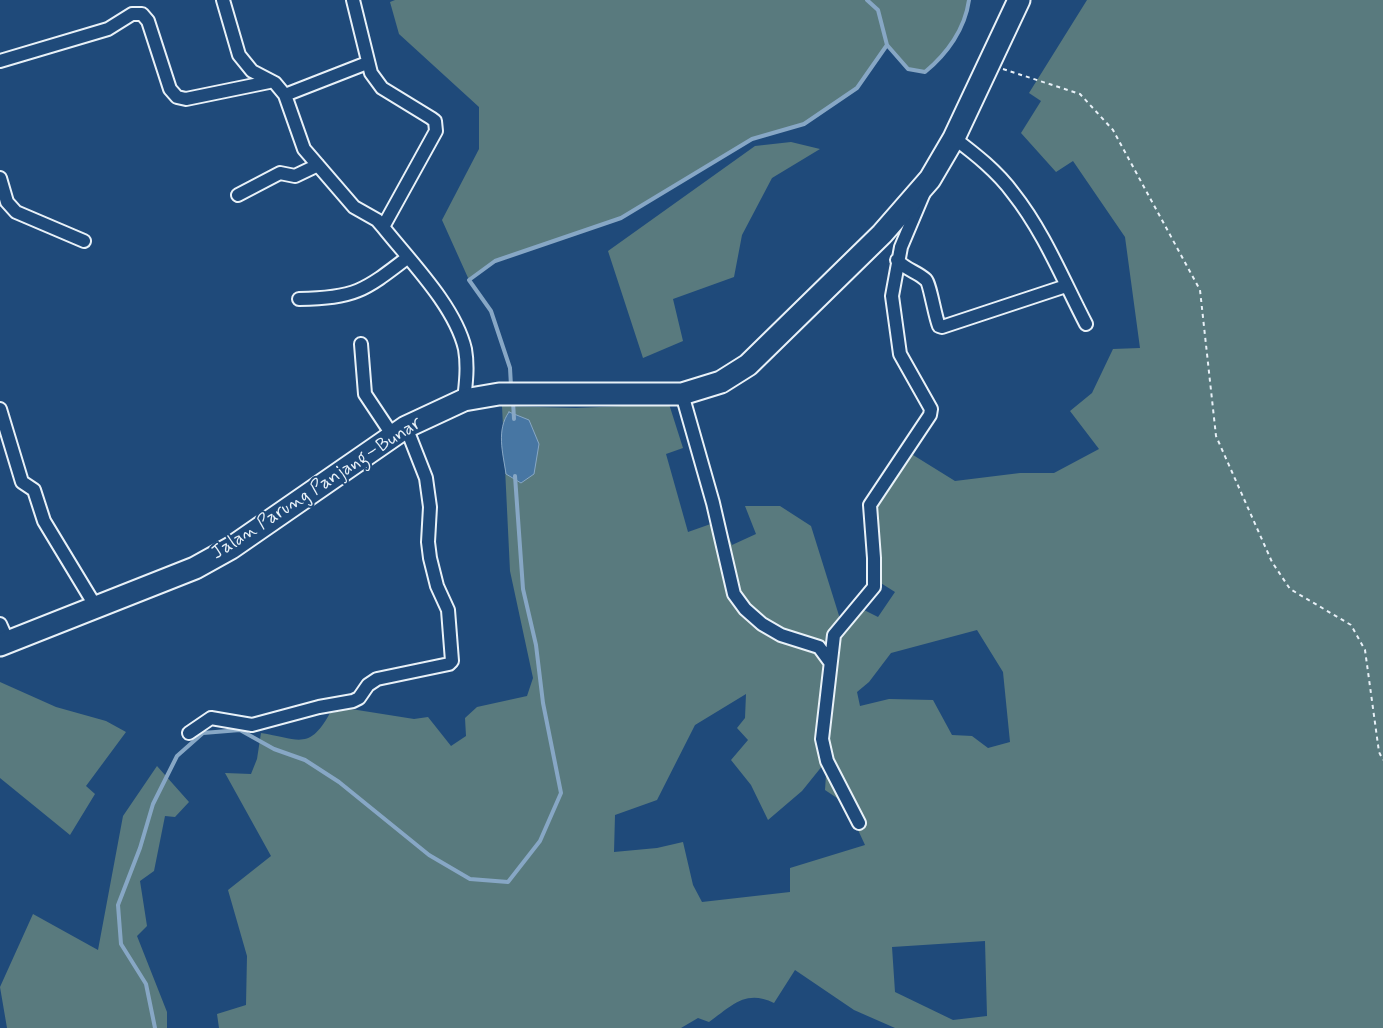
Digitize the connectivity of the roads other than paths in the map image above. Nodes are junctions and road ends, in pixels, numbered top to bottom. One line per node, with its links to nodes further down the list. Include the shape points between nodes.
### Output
1 (223, 0): 6 (street, via 239,55 252,71)
2 (353, 0): 5 (street)
3 (1019, 0): 8 (main road, Jalan Parung Panjang–Bunar)
4 (0, 61): 6 (street, via 108,29 132,14 142,14 148,21 170,89 177,97 186,99)
5 (367, 63): 7 (street); 13 (street, via 382,88 431,118 436,131)
6 (269, 82): 7 (street)
7 (285, 95): 9 (street, via 304,149)
8 (954, 138): 11 (main road, Jalan Parung Panjang–Bunar); 17 (street, via 984,161 1013,192 1037,228)
9 (318, 165): 12 (street, via 295,176 280,173); 13 (street, via 354,208 377,220)
10 (0, 178): 14 (street, via 7,202 16,212)
11 (930, 179): 16 (street); 21 (main road, Jalan Parung Panjang–Bunar, via 882,234 748,365 721,382)
12 (238, 195)
13 (383, 227): 15 (street)
14 (84, 241)
15 (408, 258): 18 (street, via 369,286 349,295); 22 (street, via 438,296 461,336 466,370)
16 (897, 260): 17 (street, via 930,285 933,310 938,326 942,327); 27 (street, via 892,296 897,340 907,368 931,409 870,506 874,587 834,635)
17 (1066, 286): 19 (street)
18 (299, 299)
19 (1086, 324)
20 (361, 344): 24 (street, via 365,394)
21 (682, 394): 22 (main road, Jalan Parung Panjang–Bunar, via 499,394); 27 (street, via 713,503 734,594 762,624 781,635 819,647)
22 (464, 400): 24 (main road, Jalan Parung Panjang–Bunar)
23 (0, 410): 25 (street, via 22,482 34,490 44,521)
24 (399, 431): 25 (main road, Jalan Parung Panjang–Bunar, via 231,548 195,568); 28 (street, via 426,478 430,507 430,558 437,586 448,610 452,661 377,679 353,701 252,725 211,718)
25 (96, 607): 26 (main road, Jalan Parung Panjang–Bunar)
26 (3, 637)
27 (830, 662): 29 (street, via 822,739 827,761)
28 (189, 733)
29 (859, 823)

